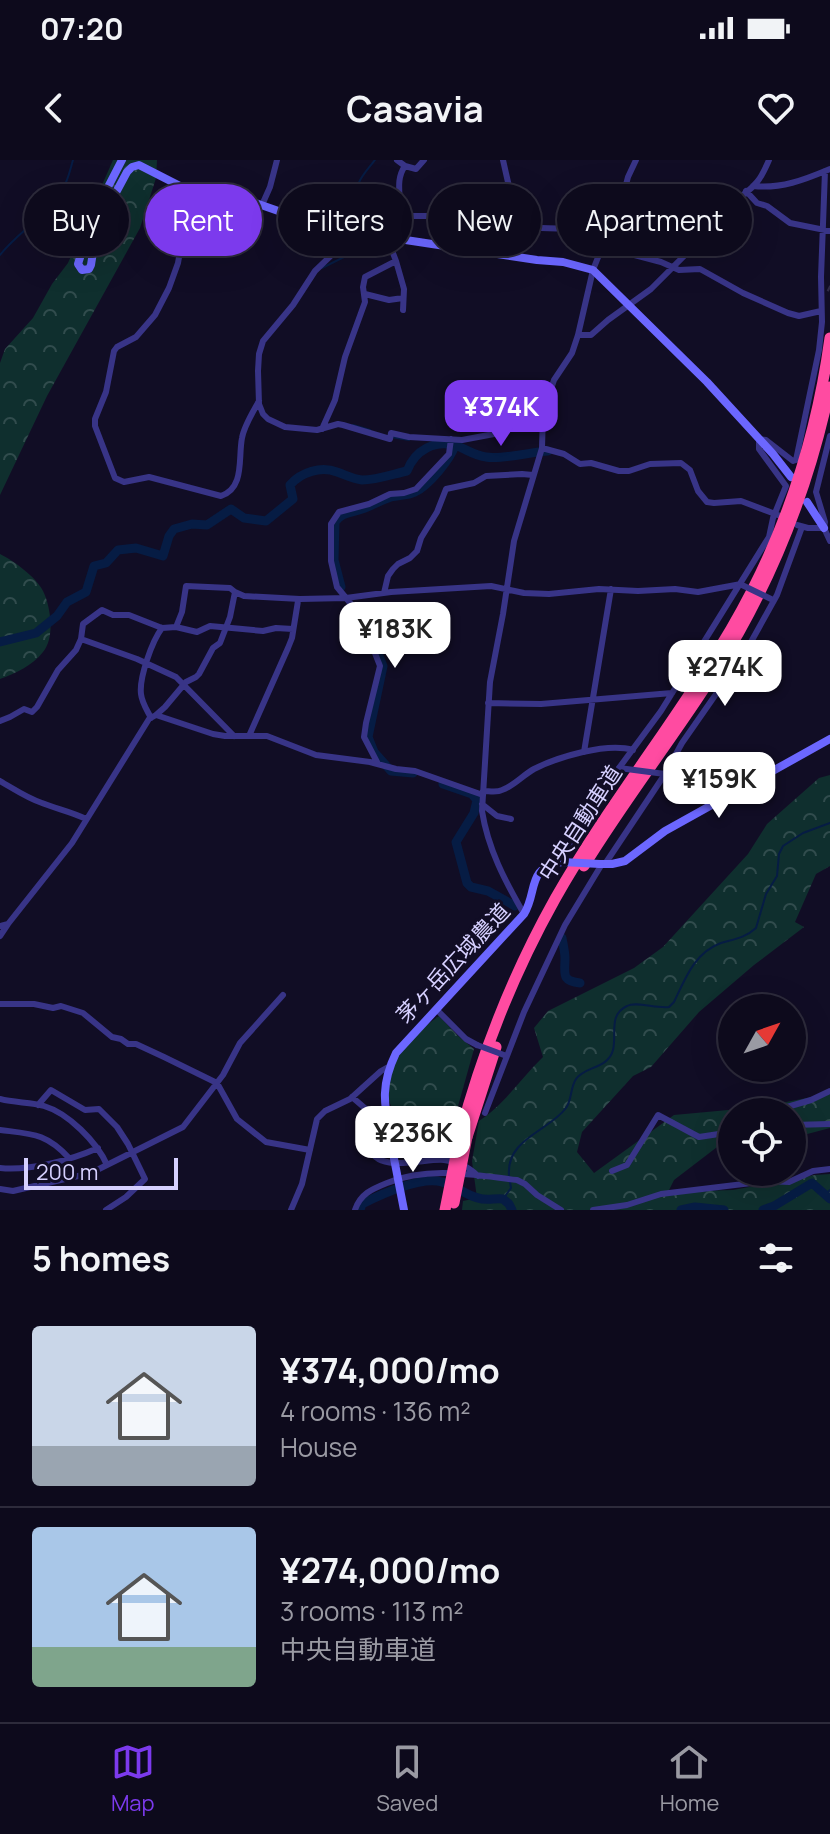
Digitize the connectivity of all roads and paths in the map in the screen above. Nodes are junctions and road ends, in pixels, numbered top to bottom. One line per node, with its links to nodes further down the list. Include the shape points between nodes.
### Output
1 (122, 160): 10 (street, via 88,229 78,264 82,270 91,265 99,224 132,167 142,166)
2 (277, 160): 17 (street)
3 (397, 160): 8 (street)
4 (424, 160): 8 (street, via 416,169)
5 (503, 160): 12 (street)
6 (636, 160): 13 (street)
7 (769, 160): 14 (street)
8 (405, 166): 11 (street)
9 (828, 170): 15 (street, via 787,185); 19 (street)
10 (176, 184)
11 (398, 184)
12 (508, 184)
13 (626, 184)
14 (752, 187)
15 (752, 189)
16 (752, 193): 19 (street, via 757,203 790,223)
17 (262, 205): 18 (street)
18 (278, 212)
19 (826, 230): 34 (street)
20 (179, 256): 38 (street, via 155,315 114,351 95,419 112,473 124,482 149,477 221,496 230,492 242,437)
21 (332, 256): 38 (street, via 263,341)
22 (394, 256): 27 (street)
23 (506, 256): 29 (street)
24 (598, 256): 29 (street)
25 (638, 256): 28 (street)
26 (685, 256): 28 (street)
27 (396, 261): 30 (street, via 367,275); 31 (street)
28 (673, 268): 32 (street); 34 (street, via 703,270 788,313)
29 (593, 270): 32 (street); 35 (street)
30 (365, 294): 31 (street); 40 (street)
31 (403, 298): 33 (street)
32 (629, 304): 35 (street, via 591,335); 42 (street)
33 (403, 310)
34 (821, 311): 42 (street, via 815,378 796,460)
35 (578, 335): 39 (street)
36 (830, 338): 108 (highway, 中央自動車道, via 811,435 776,541 730,630 582,854 530,945 482,1062)
37 (830, 387): 108 (highway, 中央自動車道, via 807,478 768,576 724,656 556,913 503,1025)
38 (259, 401): 40 (street, via 263,414 285,427)
39 (543, 413): 43 (street, via 522,414 494,434); 44 (street)
40 (322, 429): 43 (street, via 338,424 390,437 391,433)
41 (830, 436): 49 (street, via 816,486)
42 (759, 439): 46 (street); 48 (street, via 759,449 786,486)
43 (453, 440): 56 (street, via 449,454 416,489 339,512 332,520 331,561 337,587)
44 (542, 448): 45 (street); 48 (street, via 580,464 619,471 681,463 707,502 741,501)
45 (533, 475): 52 (street); 55 (street, via 486,476 446,489 417,551 393,569)
46 (791, 477)
47 (807, 502): 49 (street)
48 (777, 514): 51 (street)
49 (824, 528): 50 (street); 58 (street, via 800,526)
50 (830, 541)
51 (741, 584): 53 (street, via 698,592); 58 (street, bridge); 66 (street)
52 (507, 589): 53 (street, via 538,594); 55 (street); 68 (street)
53 (611, 589): 67 (street)
54 (235, 592): 57 (street); 59 (street, via 186,586); 60 (street)
55 (384, 593): 56 (street)
56 (346, 598): 57 (street); 76 (street, via 360,615 380,666 364,737)
57 (300, 599): 62 (street)
58 (772, 600): 78 (street, via 746,651)
59 (176, 627): 60 (street, via 197,632 207,626); 61 (street)
60 (225, 627): 62 (street); 65 (street, via 199,674)
61 (162, 628): 63 (street, via 102,610 83,624); 64 (street)
62 (293, 629): 72 (street)
63 (81, 639): 64 (street); 70 (street, via 37,707)
64 (147, 663): 65 (street); 69 (street, via 141,697)
65 (183, 685): 69 (street); 71 (street)
66 (672, 693): 67 (street); 74 (street)
67 (593, 699): 68 (street); 75 (street)
68 (488, 703): 81 (street)
69 (154, 716): 71 (street); 83 (street)
70 (0, 721)
71 (234, 736): 72 (street)
72 (249, 736): 76 (street, via 267,736 316,755)
73 (830, 739): 80 (street)
74 (633, 750): 75 (street); 77 (street)
75 (584, 752): 81 (street, via 535,768 500,791)
76 (383, 765): 81 (street)
77 (619, 768): 78 (street, bridge); 85 (street)
78 (665, 774): 80 (street, via 725,765); 86 (street)
79 (0, 781): 83 (street)
80 (747, 786): 86 (street, via 665,831 625,861)
81 (483, 793): 82 (street)
82 (482, 804): 84 (street); 87 (street, via 493,854)
83 (86, 819): 88 (street)
84 (511, 819)
85 (560, 863): 86 (street, bridge); 87 (street, 茅ヶ岳広域農道, via 544,868 535,879)
86 (603, 864): 93 (street, via 565,925)
87 (524, 914): 92 (street, 茅ヶ岳広域農道)
88 (4, 925): 89 (street)
89 (0, 936)
90 (283, 995): 95 (street, via 240,1043)
91 (0, 1004): 95 (street, via 77,1010 112,1037)
92 (436, 1009): 93 (street, bridge, via 466,1039); 94 (street, 茅ヶ岳広域農道)
93 (506, 1055): 102 (street)
94 (390, 1066): 97 (street); 101 (street, 茅ヶ岳広域農道, via 384,1086)
95 (217, 1083): 110 (street, via 237,1119 258,1137); 111 (street, via 183,1127)
96 (830, 1091): 99 (street)
97 (352, 1097): 103 (street); 110 (street, via 320,1114)
98 (0, 1099): 100 (street)
99 (806, 1101)
100 (38, 1105): 109 (street, via 74,1123); 111 (street, via 51,1090 85,1110 99,1109)
101 (386, 1109): 103 (street); 122 (street, 茅ヶ岳広域農道, bridge)
102 (485, 1113)
103 (374, 1116): 117 (street, via 369,1121 369,1147 382,1161 448,1160)
104 (830, 1124): 105 (street)
105 (806, 1125)
106 (0, 1130): 112 (street, via 39,1134)
107 (718, 1134): 116 (street, via 699,1137 658,1115 627,1165)
108 (464, 1136): 123 (highway, 中央自動車道, bridge); 124 (highway, 中央自動車道, bridge)
109 (98, 1148): 112 (street); 113 (street)
110 (310, 1150): 120 (street)
111 (131, 1152): 113 (street); 119 (street, via 145,1179)
112 (69, 1158): 114 (street)
113 (107, 1165): 118 (street, via 18,1190)
114 (0, 1168)
115 (830, 1169): 126 (street, via 789,1182 661,1194)
116 (612, 1171)
117 (478, 1176): 121 (street, via 408,1176 370,1190); 125 (street, via 525,1184)
118 (0, 1189)
119 (106, 1210)
120 (291, 1210)
121 (355, 1210)
122 (404, 1210)
123 (445, 1210)
124 (453, 1210)
125 (561, 1210)
126 (593, 1210)

